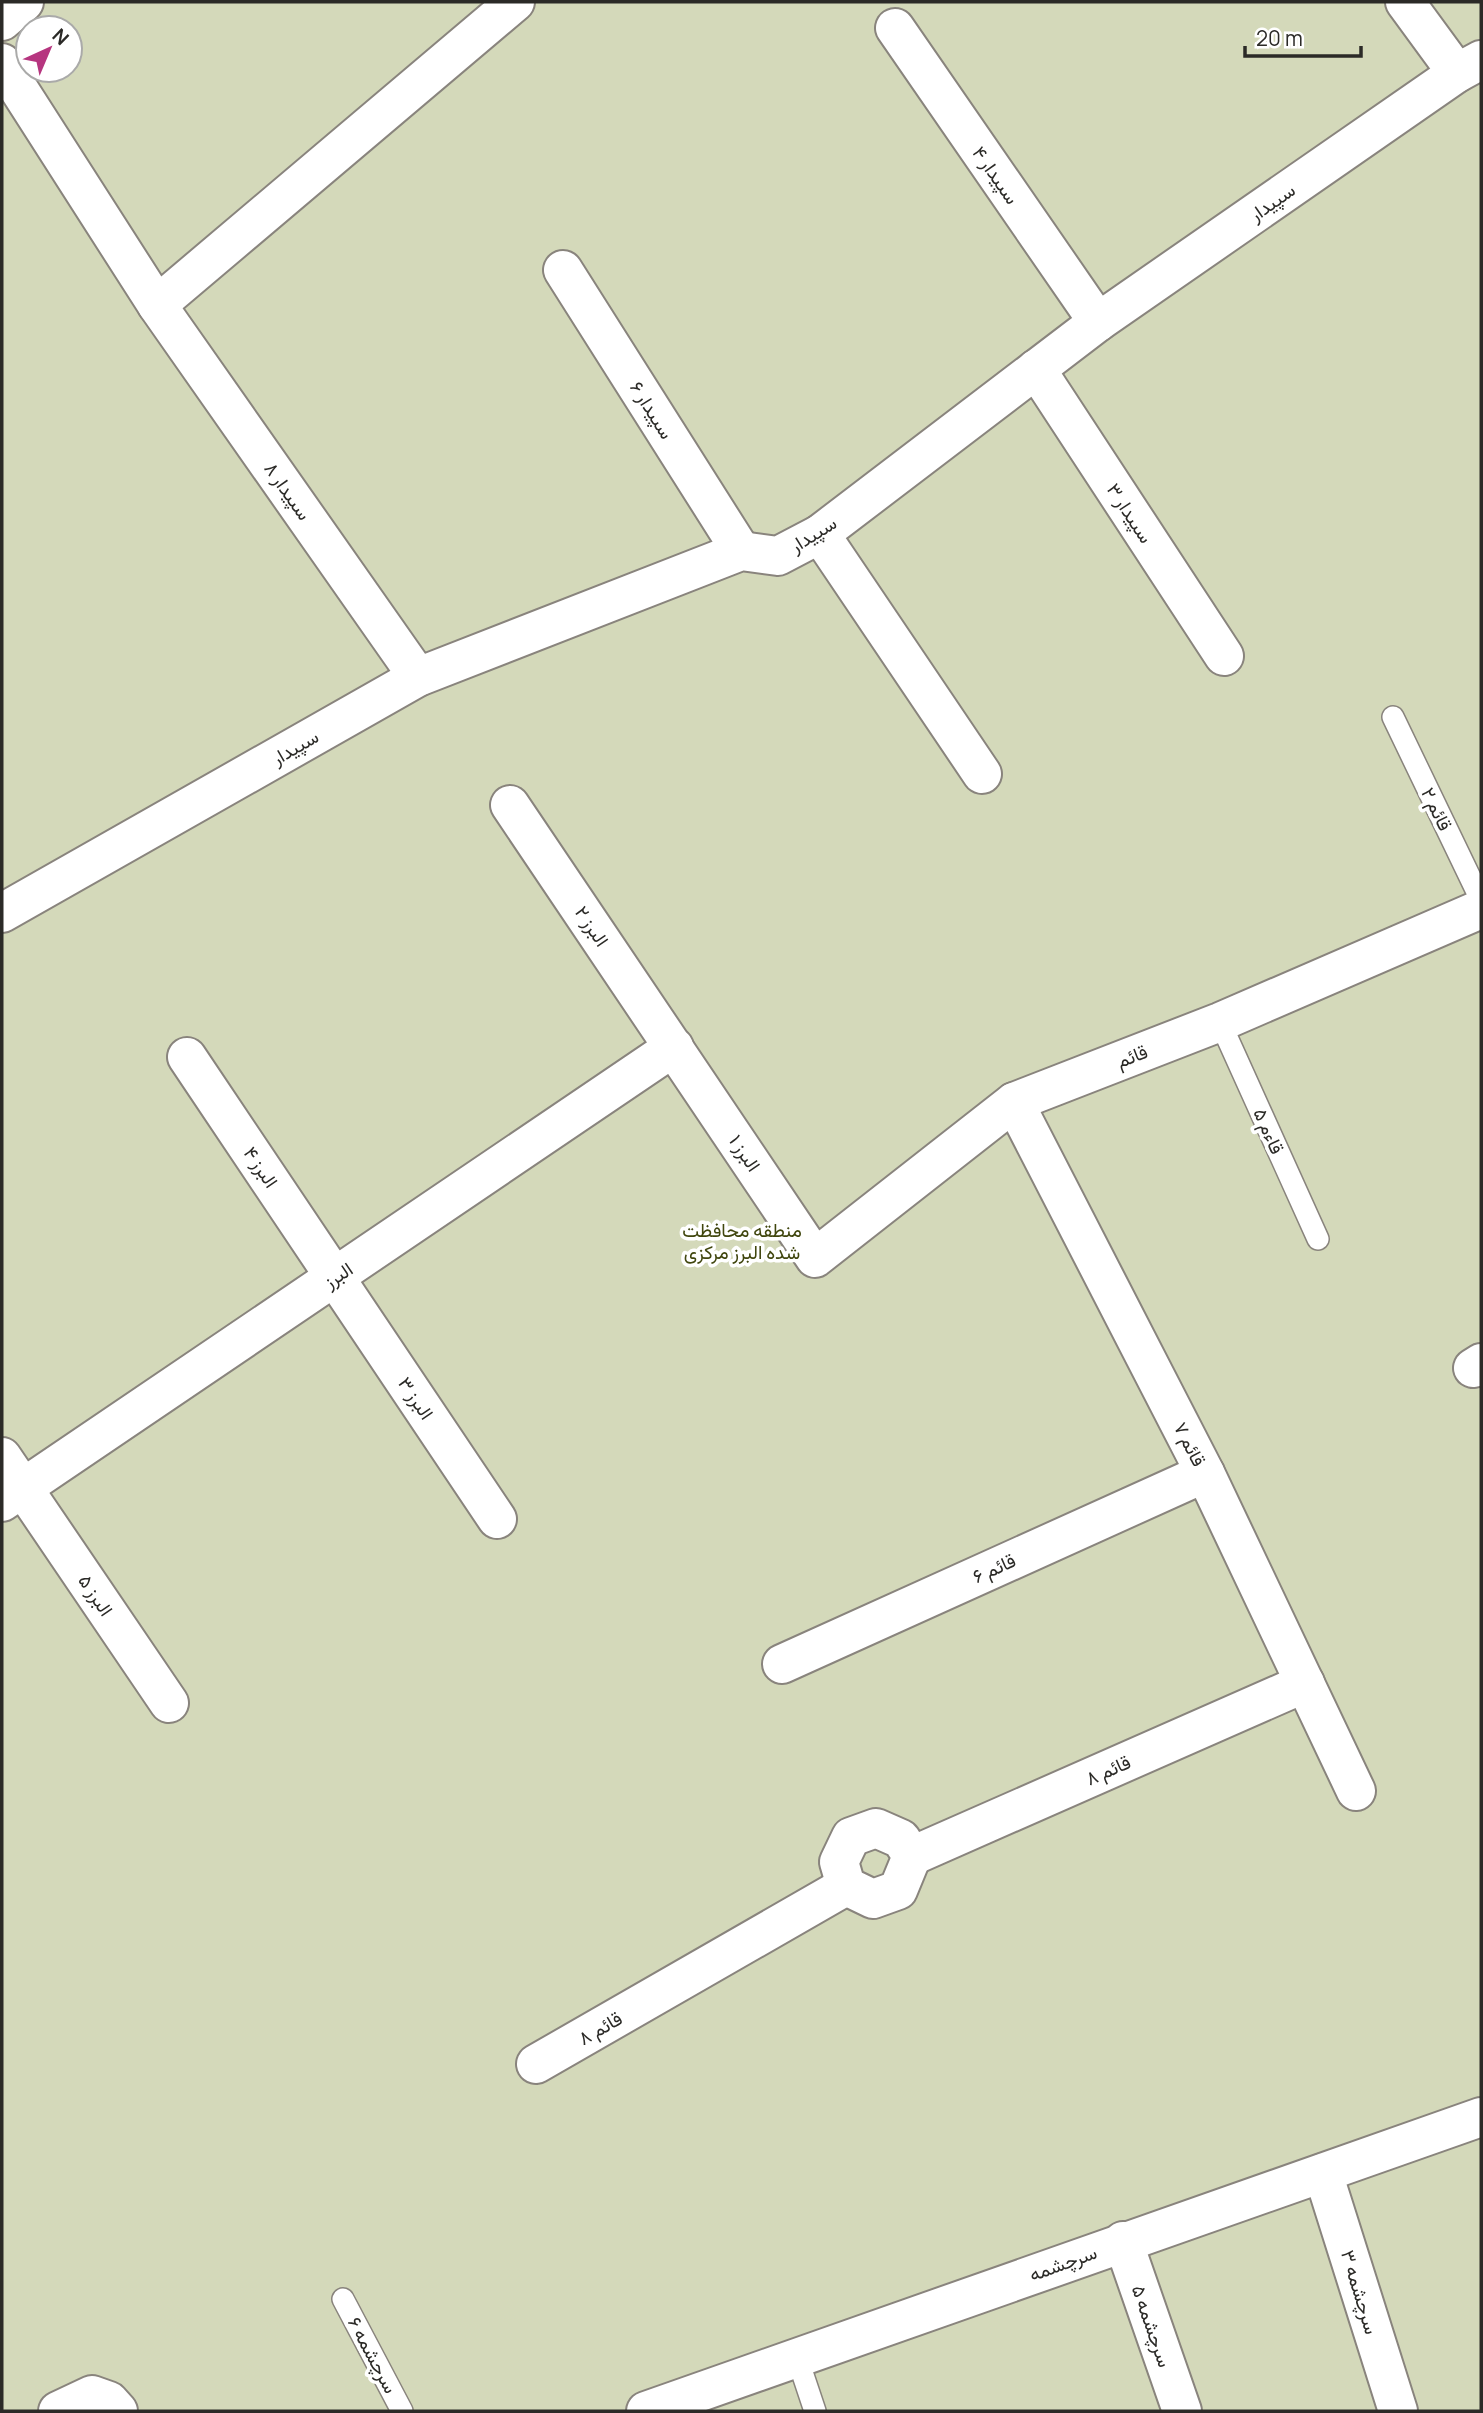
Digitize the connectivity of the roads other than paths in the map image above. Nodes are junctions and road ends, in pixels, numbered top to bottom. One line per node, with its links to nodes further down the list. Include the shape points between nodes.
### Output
1 (24, 2): 4 (street)
2 (515, 2): 9 (street)
3 (1405, 2): 7 (street)
4 (2, 21)
5 (895, 28): 10 (street, سپیدار ۴)
6 (2, 63): 9 (street, سپیدار ۸)
7 (1469, 67): 10 (street, سپیدار)
8 (563, 270): 13 (street, سپیدار ۶)
9 (157, 305): 15 (street, سپیدار ۸)
10 (1098, 322): 11 (street, سپیدار)
11 (1036, 369): 12 (street, سپیدار); 14 (street, سپیدار ۳)
12 (820, 534): 13 (street, سپیدار, via 778,556); 17 (street)
13 (741, 551): 15 (street, سپیدار)
14 (1224, 656)
15 (418, 677): 21 (street, سپیدار)
16 (1393, 717): 19 (lane, قائم ۲)
17 (982, 774)
18 (510, 805): 23 (street, البرز ۲)
19 (1481, 900)
20 (1481, 909): 22 (street, قائم)
21 (2, 913)
22 (1220, 1022): 25 (street, قائم); 26 (lane, قاءم ۵)
23 (674, 1047): 27 (street, البرز ۱); 28 (street, البرز)
24 (187, 1057): 28 (street, البرز ۴)
25 (1014, 1102): 27 (street, قائم); 30 (street, قائم ۷)
26 (1318, 1239)
27 (815, 1258)
28 (335, 1277): 31 (street, البرز); 32 (street, البرز ۳)
29 (2, 1457): 31 (street, البرز ۵)
30 (1206, 1473): 33 (street, قائم ۶); 34 (street, قائم ۷)
31 (12, 1494): 35 (street, البرز ۵)
32 (497, 1519)
33 (782, 1664)
34 (1305, 1684): 36 (street, قائم ۷); 37 (street, قائم ۸)
35 (169, 1703)
36 (1356, 1791)
37 (912, 1856): 38 (street, via 898,1890 873,1899); 38 (street, via 901,1839 876,1828 851,1837 839,1862)
38 (846, 1886): 39 (street, قائم ۸)
39 (536, 2064)
40 (1481, 2117): 41 (street, سرچشمه)
41 (1323, 2173): 42 (street, سرچشمه); 51 (street, سرچشمه ۳)
42 (1123, 2241): 44 (street, سرچشمه); 50 (street, سرچشمه ۵)
43 (343, 2299): 47 (lane, سرچشمه ۶)
44 (797, 2357): 48 (street, سرچشمه); 49 (lane)
45 (58, 2411): 46 (street, via 92,2395 109,2401)
46 (118, 2411)
47 (402, 2411)
48 (646, 2411)
49 (815, 2411)
50 (1182, 2411)
51 (1398, 2411)

